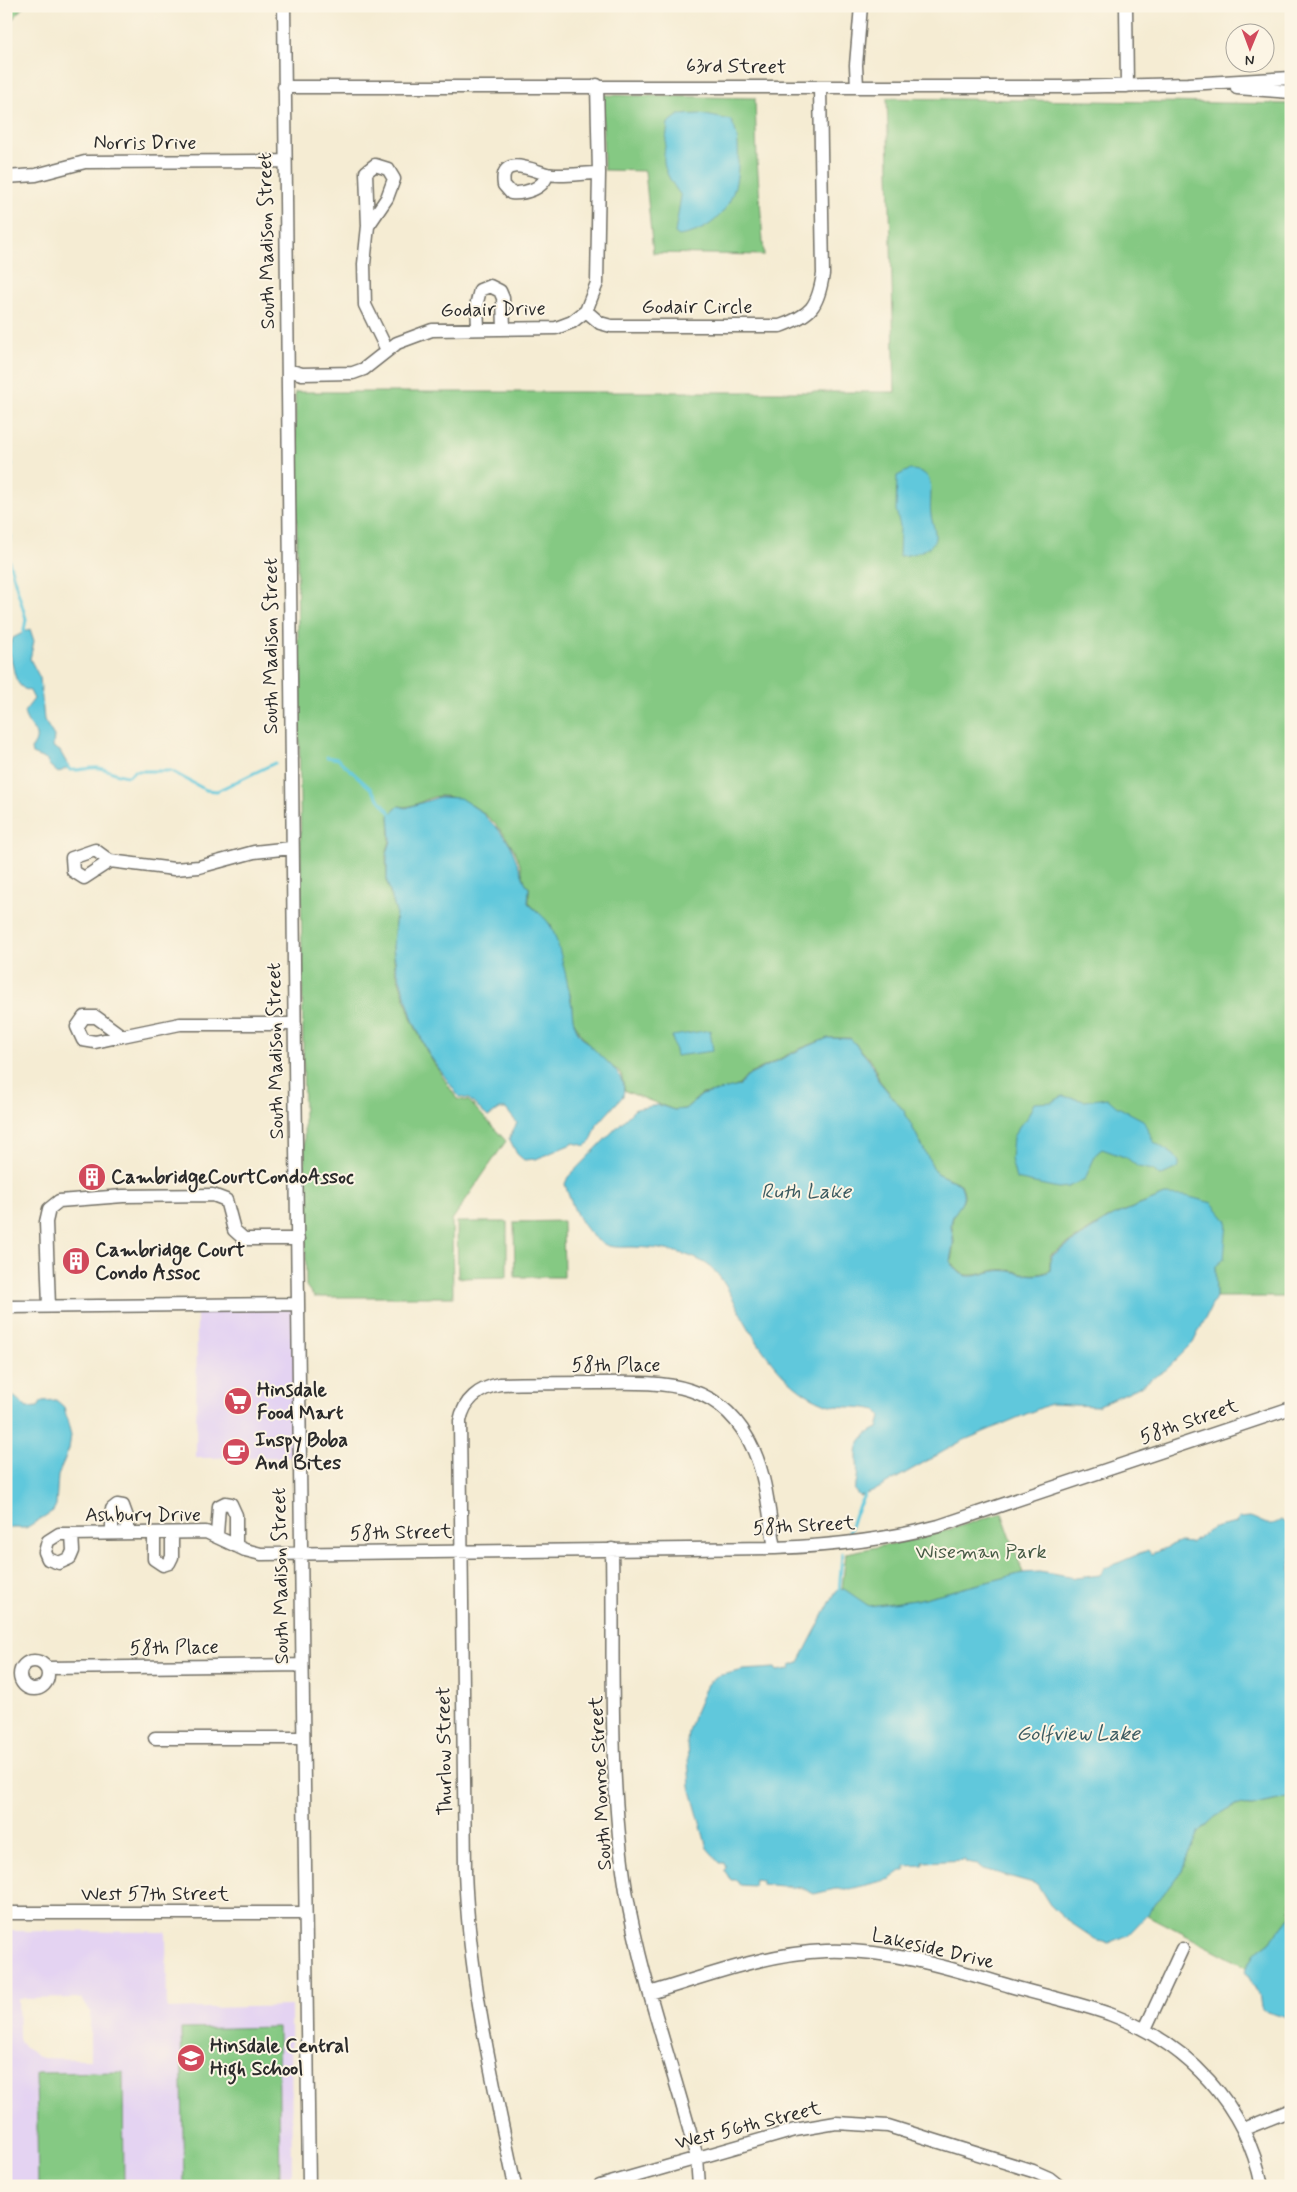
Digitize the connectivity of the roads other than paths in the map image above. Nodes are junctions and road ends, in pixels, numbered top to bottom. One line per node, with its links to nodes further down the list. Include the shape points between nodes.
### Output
1 (284, 6): 8 (street, South Madison Street)
2 (861, 6): 10 (street)
3 (1126, 6): 7 (street)
4 (1291, 78): 5 (street, 63rd Street)
5 (1188, 84): 7 (street, 63rd Street); 11 (street, 63rd Street)
6 (597, 86): 8 (street, 63rd Street); 9 (street, 63rd Street); 13 (street)
7 (1127, 86): 10 (street, 63rd Street)
8 (284, 87): 12 (street, South Madison Street)
9 (820, 87): 10 (street, 63rd Street); 17 (street, Godair Circle, via 822,274 820,294 813,308 799,319 780,326 611,326 600,322)
10 (857, 87)
11 (1291, 92)
12 (285, 162): 15 (street, Norris Drive, via 85,162 36,175); 21 (street, South Madison Street)
13 (599, 173): 14 (street); 17 (street, via 597,283)
14 (547, 174)
15 (6, 177)
16 (368, 226): 20 (street, via 364,264 365,305)
17 (586, 310): 19 (street, Godair Drive, via 572,322 556,328)
18 (478, 328): 19 (street, Godair Drive); 19 (street, via 478,296 480,290 490,286 500,290 503,298); 20 (street, Godair Drive, via 432,330)
19 (504, 329)
20 (386, 350): 21 (street, Godair Drive, via 375,362 353,373 302,374)
21 (288, 370): 22 (street, South Madison Street)
22 (292, 848): 23 (street, via 254,852 212,865 185,869); 24 (street, South Madison Street)
23 (110, 861)
24 (295, 1024): 25 (street, via 180,1024); 26 (street, South Madison Street)
25 (122, 1036)
26 (298, 1239): 27 (street, South Madison Street); 28 (street, via 244,1239 234,1230 226,1200 213,1195 123,1196 59,1202 50,1209 46,1222)
27 (298, 1304): 28 (street); 42 (street, South Madison Street)
28 (48, 1306): 29 (street)
29 (6, 1307)
30 (550, 1383): 39 (street, 58th Place, via 651,1382 682,1386 706,1397 730,1414 747,1437 758,1462); 41 (street, Thurlow Street, via 491,1386 472,1396 464,1410 460,1421)
31 (1291, 1408): 39 (street, 58th Street, via 924,1530 845,1544)
32 (112, 1533): 33 (street, Ashbury Drive); 33 (street, via 112,1509 118,1505 126,1509); 36 (street, Ashbury Drive)
33 (127, 1533): 34 (street, Ashbury Drive)
34 (154, 1533): 35 (street, Ashbury Drive); 35 (street, via 154,1559 163,1565 172,1557)
35 (172, 1533): 37 (street, Ashbury Drive, via 206,1532)
36 (72, 1534)
37 (217, 1535): 38 (street, Ashbury Drive); 38 (street, via 219,1506 231,1504 236,1515)
38 (236, 1546): 42 (street, Ashbury Drive, via 261,1554)
39 (775, 1548): 40 (street, 58th Street)
40 (612, 1550): 41 (street, 58th Street); 50 (street, South Monroe Street, via 617,1819 630,1909)
41 (461, 1551): 42 (street, 58th Street); 57 (street, Thurlow Street, via 468,1930 479,2016)
42 (300, 1553): 43 (street, South Madison Street)
43 (301, 1665): 44 (street, 58th Place); 46 (street, South Madison Street)
44 (47, 1668)
45 (156, 1738): 46 (street)
46 (302, 1738): 48 (street, South Madison Street)
47 (6, 1913): 48 (street, West 57th Street)
48 (304, 1913): 56 (street, South Madison Street)
49 (1182, 1949): 51 (street)
50 (650, 1993): 51 (street, Lakeside Drive, via 786,1956 862,1951 905,1957 991,1980 1110,2014); 54 (street, South Monroe Street)
51 (1145, 2030): 53 (street, Lakeside Drive, via 1176,2048 1204,2073)
52 (1291, 2110): 53 (street)
53 (1244, 2129): 60 (street, Lakeside Drive)
54 (697, 2158): 55 (street, West 56th Street, via 810,2126 864,2123 911,2132); 58 (street, West 56th Street); 59 (street, South Monroe Street)
55 (1054, 2182)
56 (308, 2186)
57 (515, 2186)
58 (600, 2186)
59 (699, 2186)
60 (1262, 2186)

